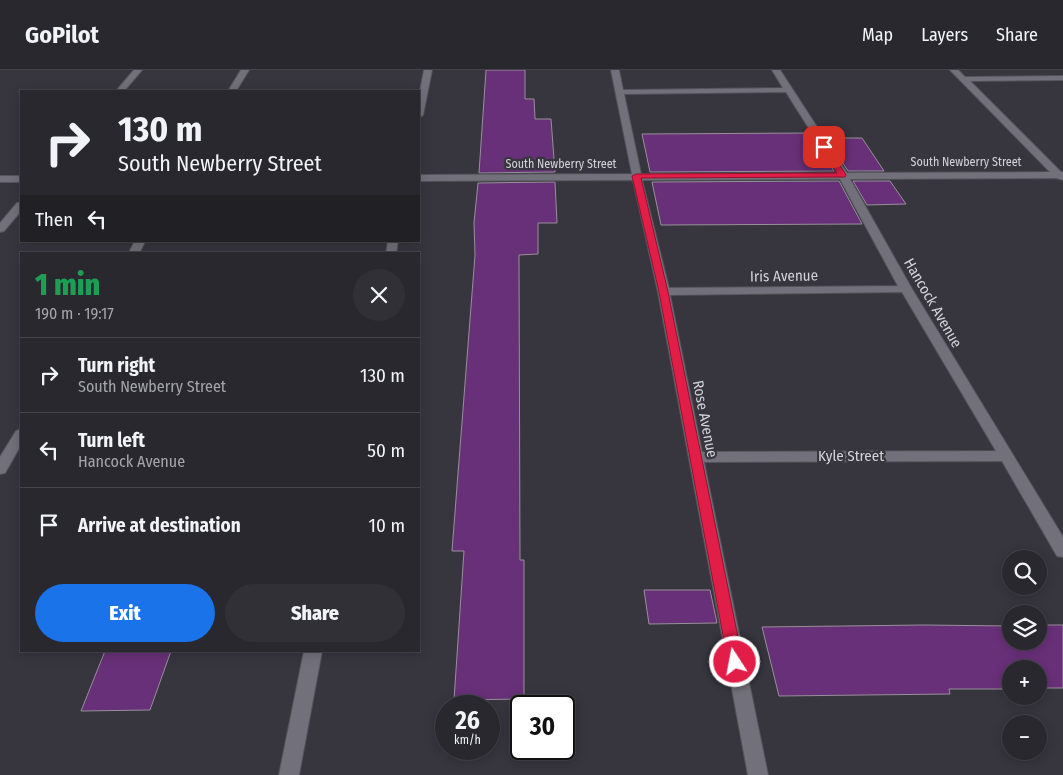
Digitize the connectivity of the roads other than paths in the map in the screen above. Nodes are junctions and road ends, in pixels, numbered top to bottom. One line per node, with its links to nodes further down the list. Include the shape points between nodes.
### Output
1 (138, 70): 9 (street)
2 (245, 70): 10 (street)
3 (428, 70): 13 (street)
4 (615, 70): 12 (street, Rose Avenue)
5 (776, 70): 11 (street, Hancock Avenue)
6 (954, 70): 8 (street)
7 (1063, 78): 8 (street)
8 (963, 79): 16 (street)
9 (121, 90)
10 (233, 90)
11 (787, 90): 12 (street); 14 (street, Hancock Avenue)
12 (619, 92): 15 (street, Rose Avenue)
13 (420, 110)
14 (842, 175): 15 (street, South Newberry Street); 16 (street, South Newberry Street); 22 (street, Hancock Avenue)
15 (636, 176): 17 (street, South Newberry Street); 23 (street, Rose Avenue)
16 (1061, 176)
17 (420, 178)
18 (0, 179): 19 (street)
19 (20, 179)
20 (20, 206): 21 (street)
21 (0, 229)
22 (906, 289): 23 (street, Iris Avenue); 25 (street, Hancock Avenue)
23 (664, 292): 26 (street, Rose Avenue)
24 (20, 436): 27 (street)
25 (1005, 456): 26 (street, Kyle Street); 28 (street, Hancock Avenue)
26 (696, 457): 31 (street, Rose Avenue)
27 (0, 469)
28 (1063, 552)
29 (313, 652): 30 (street)
30 (288, 775)
31 (758, 775)

